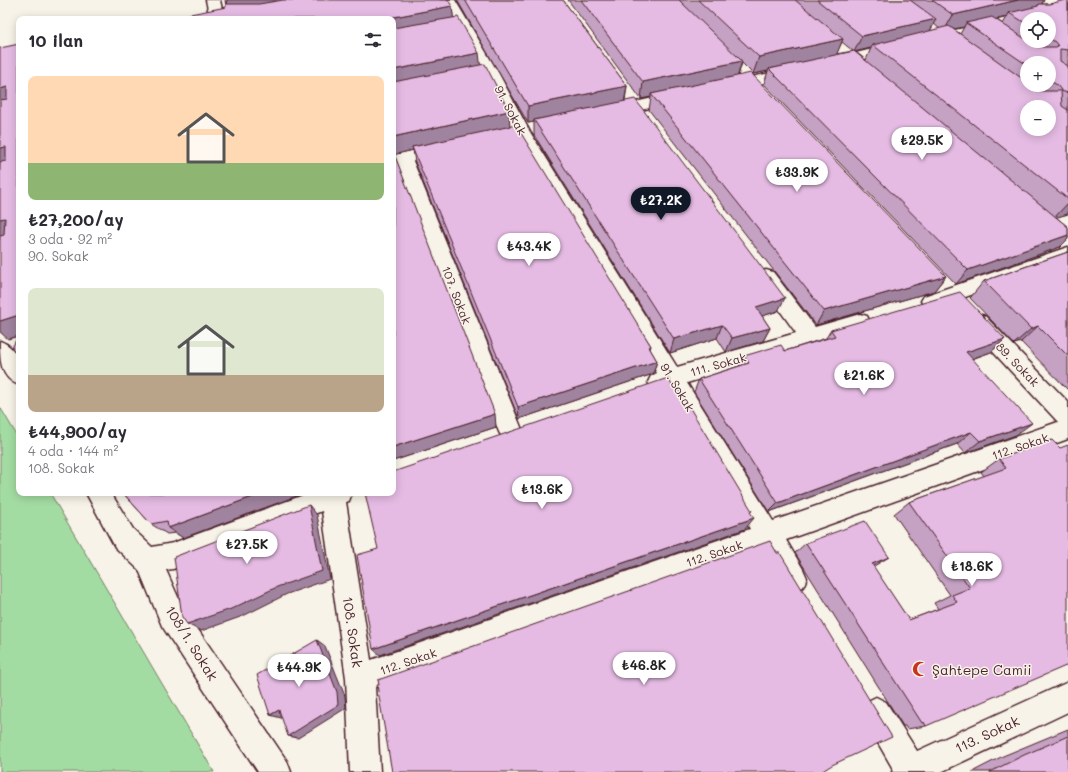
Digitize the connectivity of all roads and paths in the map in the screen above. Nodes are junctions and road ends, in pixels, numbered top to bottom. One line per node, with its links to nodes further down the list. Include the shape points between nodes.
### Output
1 (213, 0): 4 (street)
2 (448, 0): 27 (street, 91. Sokak, via 457,28 484,75 522,132)
3 (1068, 8): 5 (street)
4 (216, 16)
5 (983, 27): 7 (street); 8 (street)
6 (929, 28): 7 (street)
7 (941, 37): 9 (street); 11 (street)
8 (1001, 39)
9 (954, 46)
10 (734, 65): 13 (street)
11 (820, 66)
12 (804, 69): 13 (street)
13 (755, 87): 14 (street)
14 (712, 90)
15 (689, 95): 16 (street)
16 (598, 115)
17 (455, 147): 18 (street)
18 (398, 159): 31 (street, 107. Sokak)
19 (1068, 254): 21 (street)
20 (754, 262): 24 (street)
21 (956, 299): 22 (street); 29 (street, 89. Sokak)
22 (915, 306)
23 (878, 317): 24 (street, 111. Sokak)
24 (811, 337): 27 (street, 111. Sokak)
25 (7, 349): 26 (street)
26 (16, 369)
27 (672, 378): 28 (street, 111. Sokak); 35 (street, 91. Sokak)
28 (643, 388)
29 (1068, 417)
30 (1068, 429): 35 (street, 112. Sokak)
31 (511, 432)
32 (100, 496): 36 (street, 108/1. Sokak, via 124,538)
33 (330, 496): 36 (street, via 173,556)
34 (335, 496): 38 (street, 108. Sokak)
35 (767, 534): 37 (street, 91. Sokak); 38 (street, 112. Sokak)
36 (148, 561): 42 (street, 108/1. Sokak, via 172,616)
37 (804, 595)
38 (360, 678): 43 (street, 108. Sokak)
39 (866, 696): 41 (street)
40 (1068, 697): 41 (street, 113. Sokak)
41 (910, 771)
42 (276, 772)
43 (365, 772)

